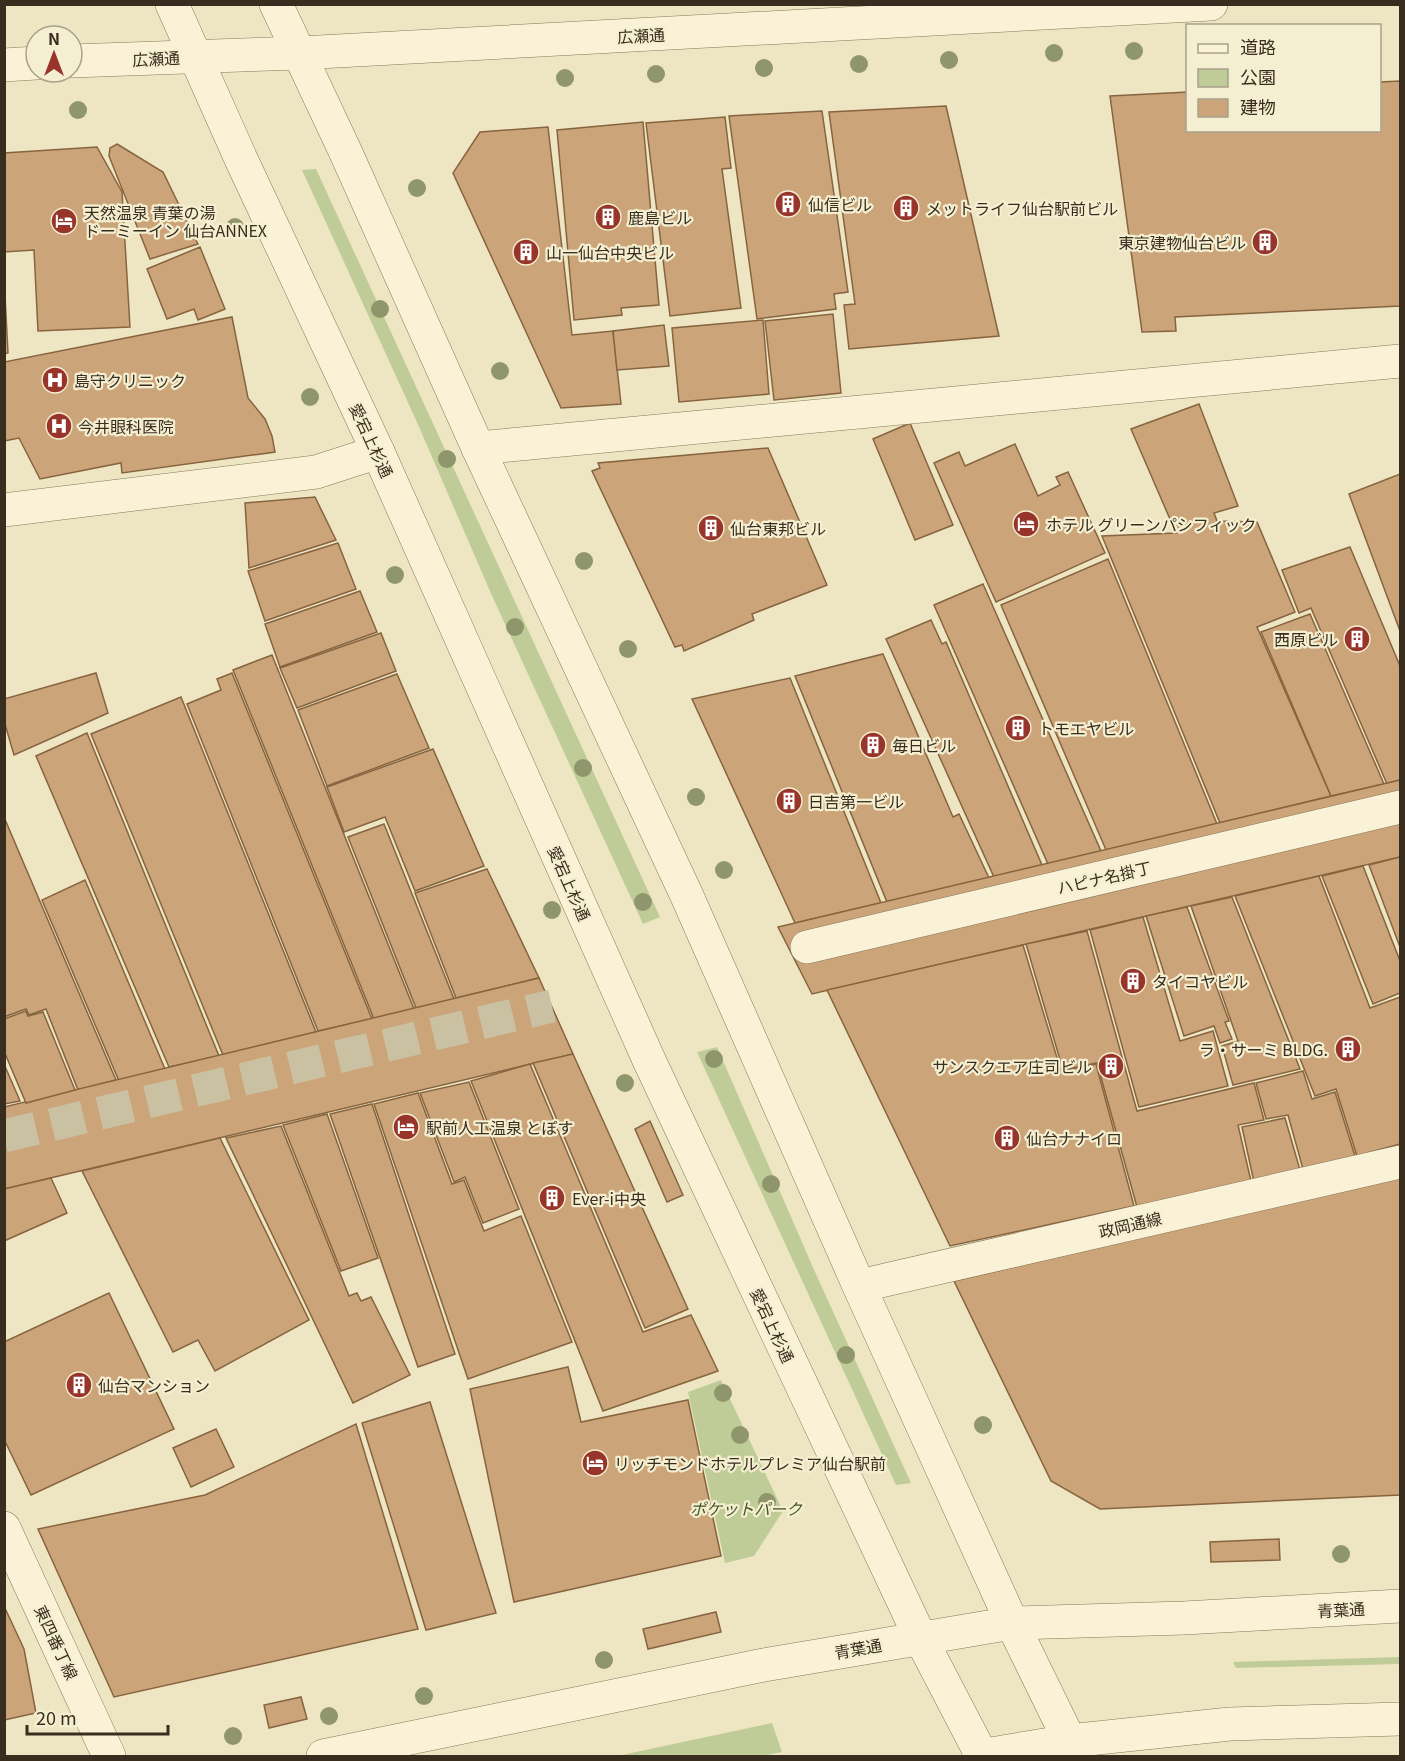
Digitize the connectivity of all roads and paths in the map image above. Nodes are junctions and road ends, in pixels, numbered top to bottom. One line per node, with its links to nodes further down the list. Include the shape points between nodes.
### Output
1 (172, 4): 5 (street, 愛宕上杉通)
2 (276, 4): 4 (street)
3 (1211, 4): 4 (street, 広瀬通)
4 (300, 53): 5 (street, 広瀬通); 10 (street)
5 (195, 56): 6 (street, 広瀬通); 11 (street, 愛宕上杉通)
6 (84, 61)
7 (24, 64): 8 (street)
8 (4, 65)
9 (1401, 361): 10 (street)
10 (478, 448): 16 (street, via 687,896)
11 (378, 452): 12 (street, via 316,472); 20 (street, 愛宕上杉通, via 649,1060)
12 (4, 510)
13 (1401, 807): 14 (street, ハピナ名掛丁)
14 (807, 947)
15 (1401, 1162): 16 (street, 政岡通線)
16 (859, 1286): 19 (street)
17 (4, 1528): 23 (street, 東四番丁線)
18 (1401, 1606): 19 (street, 青葉通)
19 (1012, 1623): 20 (street, 青葉通); 22 (street)
20 (920, 1638): 24 (street, 青葉通, via 764,1665); 25 (street, 愛宕上杉通)
21 (1401, 1719): 22 (street, via 1230,1724)
22 (1073, 1749): 25 (street)
23 (109, 1756)
24 (323, 1756)
25 (981, 1756)

